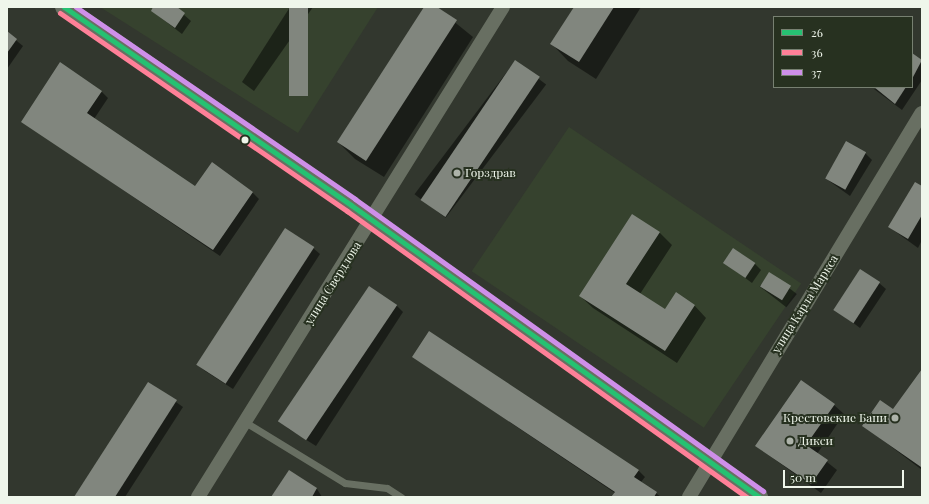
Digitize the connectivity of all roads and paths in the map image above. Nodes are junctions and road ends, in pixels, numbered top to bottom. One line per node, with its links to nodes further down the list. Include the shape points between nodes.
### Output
1 (64, 7): 4 (street)
2 (503, 7): 4 (street, улица Свердлова)
3 (922, 113): 6 (street, улица Карла Маркса)
4 (372, 221): 5 (street, улица Свердлова); 6 (street)
5 (245, 422): 7 (street, улица Свердлова); 8 (lane, via 345,483 387,488)
6 (709, 464): 9 (street, улица Карла Маркса); 10 (street)
7 (198, 497)
8 (401, 497)
9 (690, 497)
10 (759, 497)

